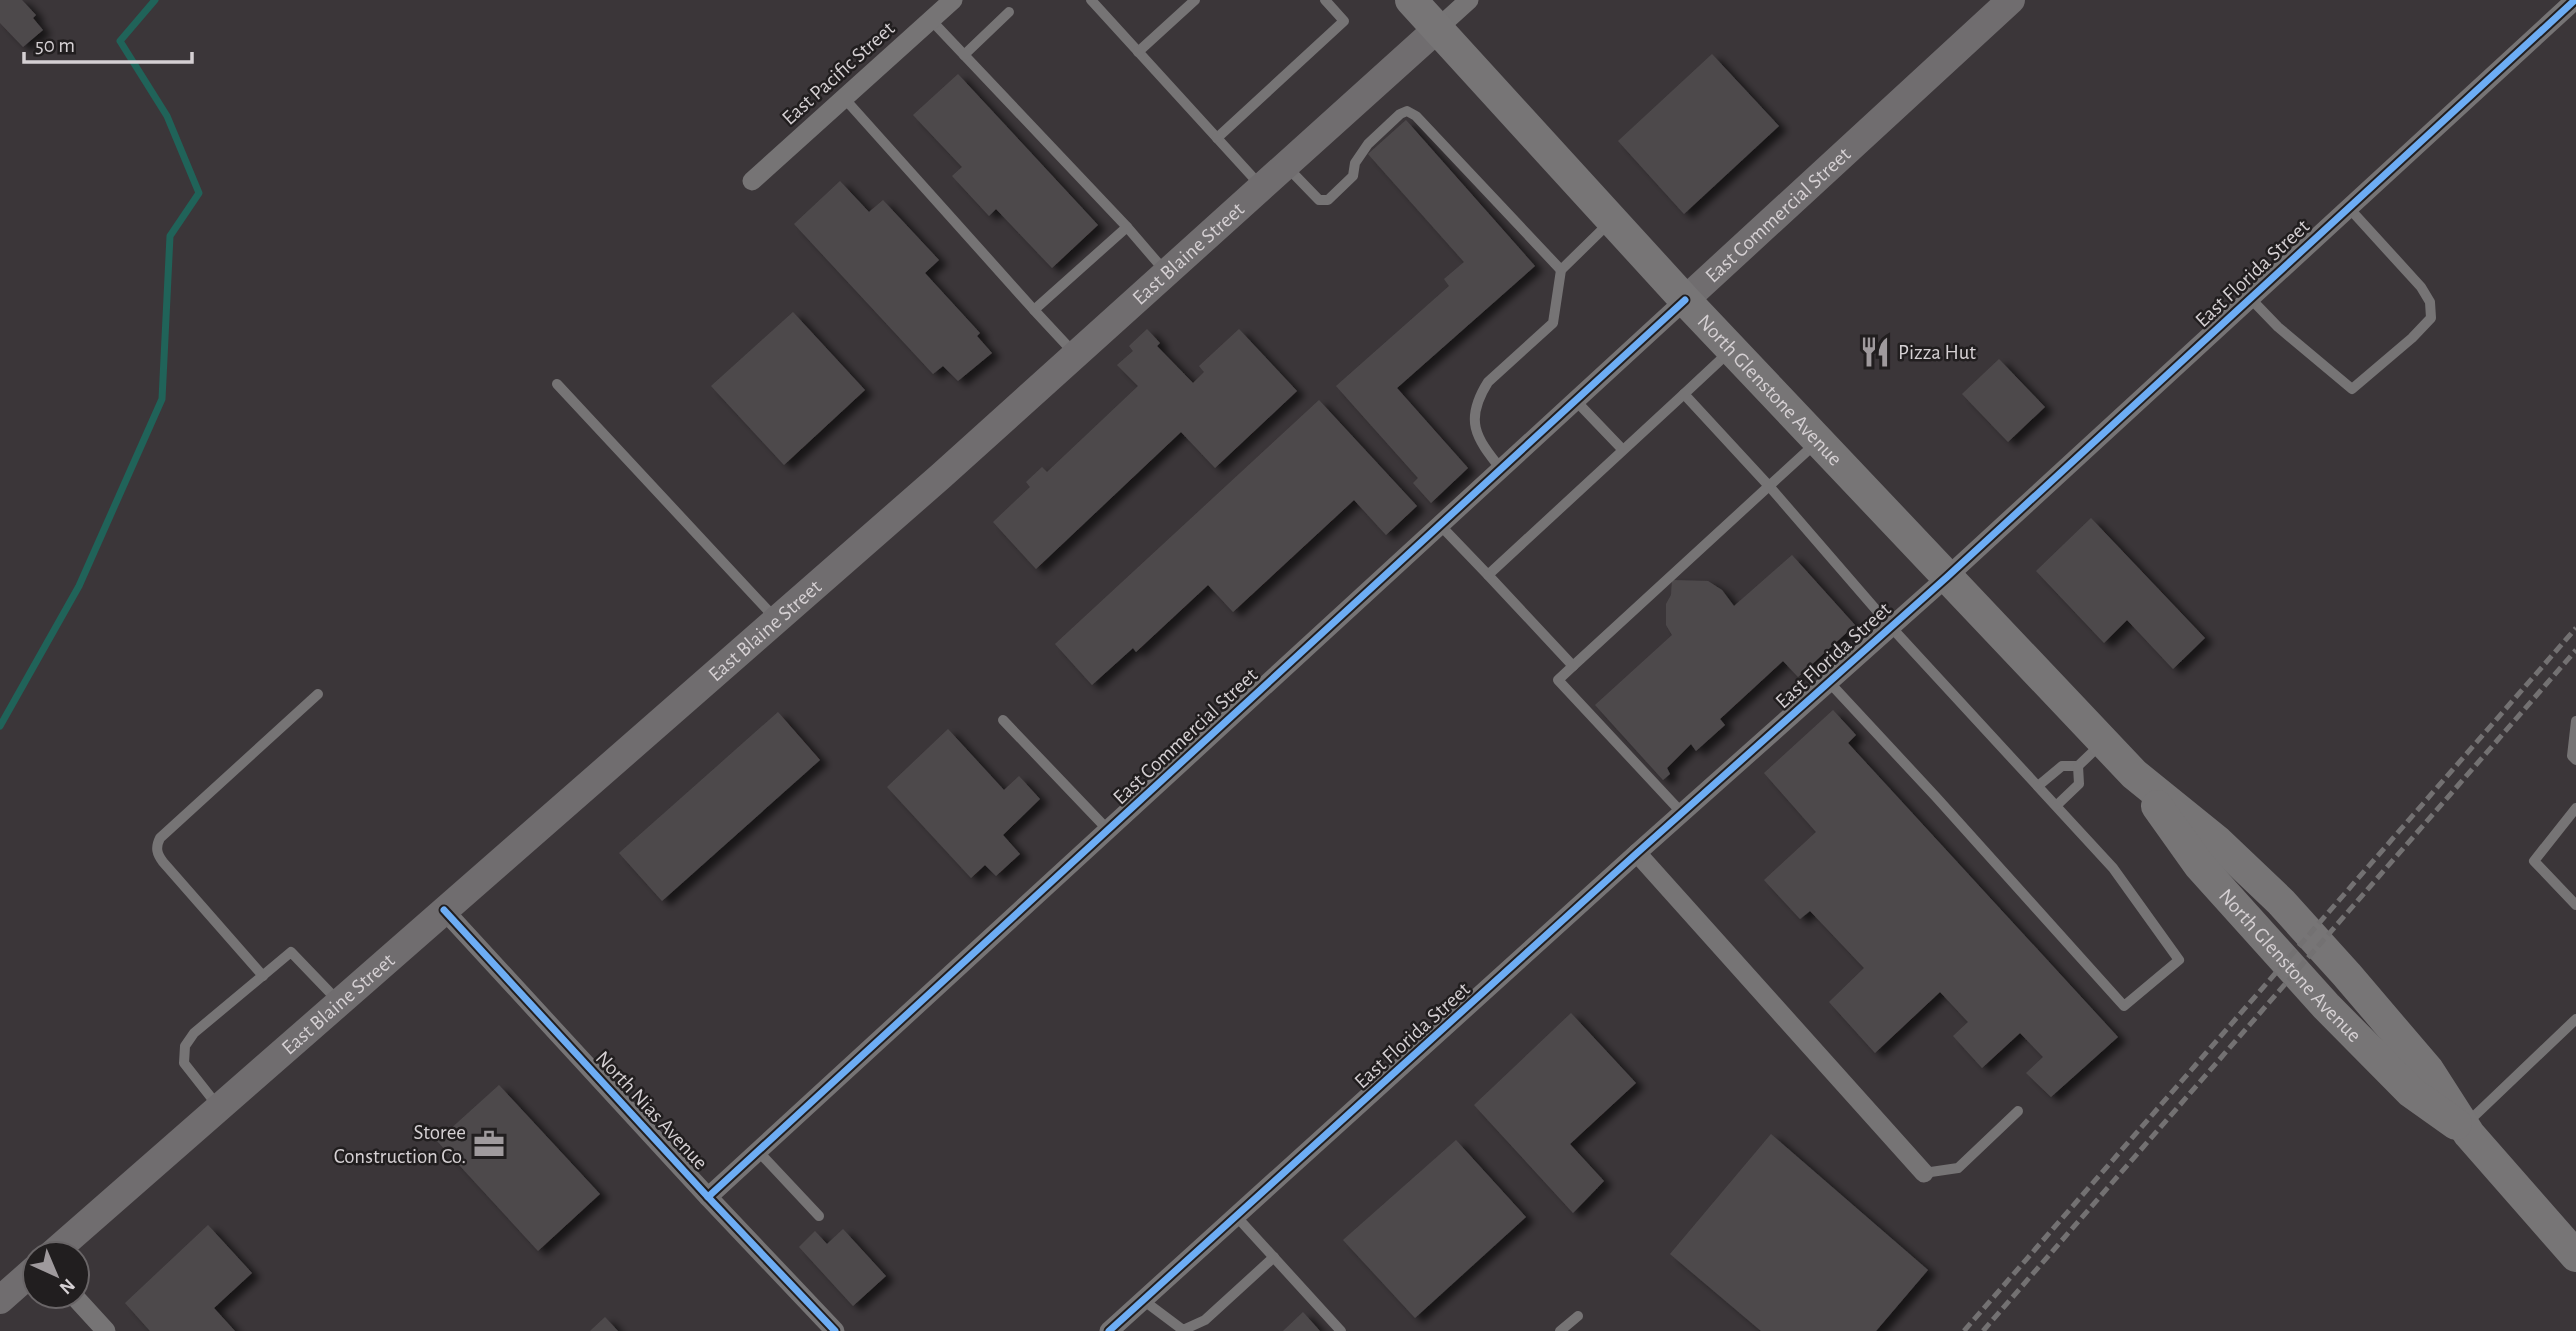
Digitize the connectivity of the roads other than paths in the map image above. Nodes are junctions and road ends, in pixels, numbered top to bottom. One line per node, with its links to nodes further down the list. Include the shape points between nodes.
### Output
1 (953, 0): 10 (street, East Pacific Street)
2 (1091, 0): 12 (lane)
3 (1195, 0): 12 (lane)
4 (1325, 0): 15 (lane, via 1344,21)
5 (1411, 0): 11 (main road, North Glenstone Avenue)
6 (1469, 0): 11 (street, East Blaine Street)
7 (2011, 0): 25 (street, East Commercial Street)
8 (2575, 0): 19 (street, East Florida Street)
9 (1009, 12): 13 (lane)
10 (931, 20): 13 (lane); 14 (street, East Pacific Street)
11 (1437, 29): 16 (street, East Blaine Street); 20 (main road, North Glenstone Avenue)
12 (1138, 52): 15 (lane)
13 (964, 55): 21 (lane)
14 (844, 98): 17 (street, East Pacific Street); 26 (lane)
15 (1217, 138): 18 (lane)
16 (1286, 166): 18 (street, East Blaine Street); 22 (lane, via 1319,200 1328,200 1353,176 1355,163 1368,144 1407,111)
17 (752, 181)
18 (1262, 187): 23 (street, East Blaine Street)
19 (2348, 208): 24 (street, East Florida Street); 24 (lane, via 2430,302 2431,318 2412,338 2352,388)
20 (1612, 220): 22 (lane); 25 (main road, North Glenstone Avenue)
21 (1127, 227): 23 (lane); 26 (lane)
22 (1561, 270): 34 (lane, via 1553,323 1488,382 1473,417 1481,445)
23 (1166, 273): 28 (street, East Blaine Street)
24 (2250, 298): 38 (street, East Florida Street)
25 (1685, 300): 27 (main road, North Glenstone Avenue); 31 (street, East Commercial Street)
26 (1034, 310): 28 (lane)
27 (1732, 350): 30 (lane); 32 (main road, North Glenstone Avenue)
28 (1075, 355): 39 (street, East Blaine Street)
29 (557, 384): 39 (lane)
30 (1684, 394): 33 (lane); 35 (lane)
31 (1576, 401): 33 (lane); 34 (street, East Commercial Street)
32 (1819, 442): 35 (lane); 38 (main road, North Glenstone Avenue)
33 (1622, 449): 37 (lane)
34 (1501, 469): 36 (street, East Commercial Street)
35 (1769, 486): 40 (lane); 41 (lane)
36 (1440, 525): 37 (lane); 53 (street, East Commercial Street)
37 (1488, 575): 41 (lane)
38 (1947, 577): 40 (street, East Florida Street); 46 (main road, North Glenstone Avenue)
39 (777, 620): 56 (street, East Blaine Street)
40 (1891, 627): 42 (street, East Florida Street); 49 (lane)
41 (1573, 666): 52 (lane, via 1558,680)
42 (1829, 682): 50 (lane, via 2124,1006 2179,960 2113,869); 52 (street, East Florida Street)
43 (318, 694): 57 (lane, via 156,846 157,855)
44 (1003, 720): 53 (lane)
45 (2576, 722): 47 (lane, via 2572,756)
46 (2104, 742): 48 (lane); 62 (main road, North Glenstone Avenue, via 2134,774 2199,865 2326,1006 2412,1093)
47 (2576, 760)
48 (2078, 766): 49 (lane, via 2062,766); 50 (lane, via 2079,784)
49 (2038, 786): 50 (lane)
50 (2056, 805)
51 (2576, 808): 55 (lane, via 2534,861)
52 (1682, 813): 54 (street, East Florida Street)
53 (1108, 830): 63 (street, East Commercial Street)
54 (1637, 853): 64 (street); 67 (street, East Florida Street)
55 (2576, 905)
56 (444, 910): 58 (street, East Blaine Street); 65 (street, North Nias Avenue)
57 (262, 976): 58 (lane, via 291,952); 60 (lane, via 194,1033 185,1046 184,1063)
58 (339, 1003): 60 (street, East Blaine Street)
59 (2576, 1019): 62 (lane)
60 (219, 1108): 68 (street, East Blaine Street)
61 (2018, 1111): 64 (lane, via 1958,1168)
62 (2467, 1130): 69 (main road, North Glenstone Avenue)
63 (758, 1151): 65 (street, East Commercial Street); 66 (lane)
64 (1924, 1173)
65 (708, 1197): 77 (street, North Nias Avenue)
66 (819, 1216)
67 (1237, 1216): 70 (lane); 73 (street, East Florida Street)
68 (68, 1240)
69 (2576, 1254)
70 (1274, 1257): 73 (lane, via 1205,1320 1183,1330); 79 (lane)
71 (21, 1281): 72 (street)
72 (0, 1300)
73 (1143, 1300): 78 (street, East Florida Street)
74 (87, 1310): 76 (street)
75 (1578, 1316): 80 (lane)
76 (106, 1331)
77 (835, 1331)
78 (1109, 1331)
79 (1341, 1331)
80 (1560, 1331)

